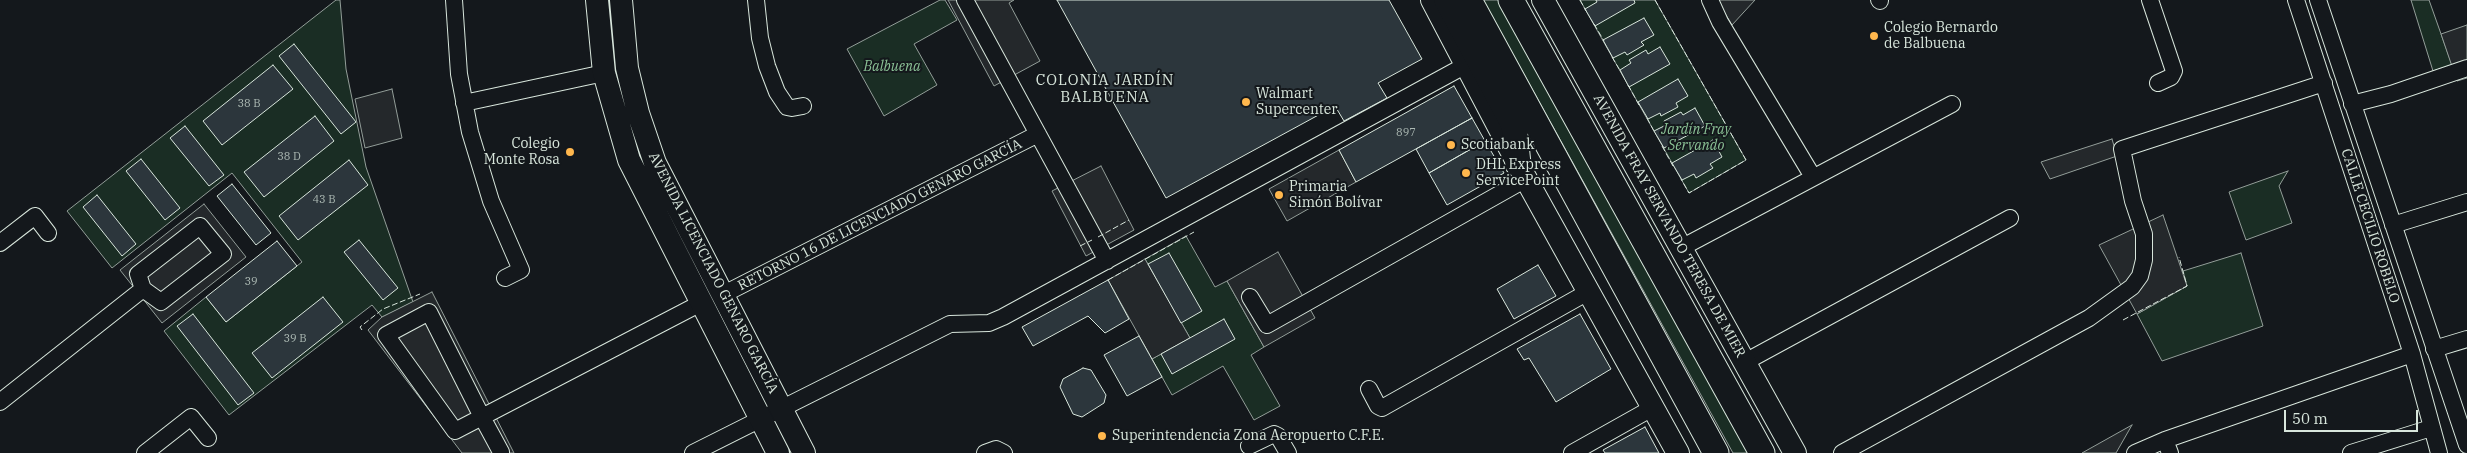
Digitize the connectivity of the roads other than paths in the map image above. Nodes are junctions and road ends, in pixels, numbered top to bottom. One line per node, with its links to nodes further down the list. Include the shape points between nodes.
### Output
1 (454, 0): 20 (street)
2 (597, 0): 17 (street, AVENIDA LICENCIADO GENARO GARCÍA)
3 (621, 0): 29 (street, AVENIDA LICENCIADO GENARO GARCÍA, via 627,68 636,104 655,162)
4 (756, 0): 23 (street, via 762,47 777,92 787,107)
5 (966, 0): 24 (street)
6 (1432, 0): 15 (street)
7 (1447, 0): 27 (main road, via 1514,125)
8 (1469, 0): 69 (main road)
9 (1511, 0): 70 (main road, AVENIDA FRAY SERVANDO TERESA DE MIER)
10 (1543, 0): 36 (street, AVENIDA FRAY SERVANDO TERESA DE MIER)
11 (1710, 0): 28 (street)
12 (2150, 0): 18 (street, via 2174,71 2171,77)
13 (2296, 0): 19 (street, CALLE CECILIO ROBELO)
14 (2318, 0): 22 (street, CALLE CECILIO ROBELO)
15 (1466, 65): 27 (street); 37 (street)
16 (2467, 68): 22 (street)
17 (604, 73): 20 (street); 30 (street, AVENIDA LICENCIADO GENARO GARCÍA, via 628,160)
18 (2158, 83)
19 (2324, 83): 26 (street, CALLE CECILIO ROBELO); 72 (street, via 2122,149 2144,234 2144,260 2140,276 2132,287 2089,318)
20 (464, 104): 38 (street, via 489,192 521,270)
21 (1952, 104): 28 (street)
22 (2352, 104): 25 (street, CALLE CECILIO ROBELO)
23 (803, 106)
24 (1038, 134): 37 (street); 41 (street, RETORNO 16 DE LICENCIADO GENARO GARCÍA)
25 (2373, 163): 26 (street); 33 (street, CALLE CECILIO ROBELO)
26 (2352, 169): 46 (street, CALLE CECILIO ROBELO)
27 (1522, 172): 40 (street); 42 (street, via 1267,325)
28 (1813, 177): 36 (street)
29 (669, 190): 30 (street); 41 (street, AVENIDA LICENCIADO GENARO GARCÍA)
30 (649, 200): 43 (street, AVENIDA LICENCIADO GENARO GARCÍA)
31 (2467, 202): 33 (street)
32 (2010, 218): 47 (street)
33 (2393, 225): 45 (street, CALLE CECILIO ROBELO)
34 (48, 233): 35 (street, via 35,216)
35 (0, 243)
36 (1681, 248): 47 (street, AVENIDA FRAY SERVANDO TERESA DE MIER)
37 (1107, 260): 51 (street, via 996,320 950,324)
38 (505, 278)
39 (143, 289): 39 (street, via 161,302 223,254 200,226 138,274); 49 (street)
40 (1588, 292): 48 (street, via 1382,408); 50 (street)
41 (722, 295): 51 (street, AVENIDA LICENCIADO GENARO GARCÍA)
42 (1250, 297)
43 (701, 303): 52 (street); 53 (street, AVENIDA LICENCIADO GENARO GARCÍA)
44 (2467, 339): 45 (street)
45 (2434, 349): 56 (street, CALLE CECILIO ROBELO)
46 (2412, 354): 54 (street, CALLE CECILIO ROBELO); 58 (street)
47 (1745, 362): 71 (street, AVENIDA FRAY SERVANDO TERESA DE MIER)
48 (1369, 389)
49 (0, 402)
50 (1654, 406): 67 (street); 68 (street)
51 (781, 407): 53 (street); 63 (street, AVENIDA LICENCIADO GENARO GARCÍA)
52 (482, 417): 52 (street, via 429,312 386,334 456,431); 59 (street)
53 (761, 420): 61 (street); 62 (street, AVENIDA LICENCIADO GENARO GARCÍA)
54 (2431, 428): 74 (street); 75 (street, CALLE CECILIO ROBELO)
55 (208, 438): 60 (street, via 191,417)
56 (2467, 445)
57 (1249, 446): 66 (street, via 1274,434)
58 (2167, 446): 73 (street)
59 (501, 452)
60 (145, 453)
61 (693, 453)
62 (778, 453)
63 (804, 453)
64 (985, 453): 65 (street, via 996,449)
65 (1004, 453)
66 (1288, 453)
67 (1572, 453)
68 (1678, 453)
69 (1716, 453)
70 (1762, 453)
71 (1795, 453)
72 (1842, 453)
73 (2135, 453)
74 (2352, 453)
75 (2439, 453)

